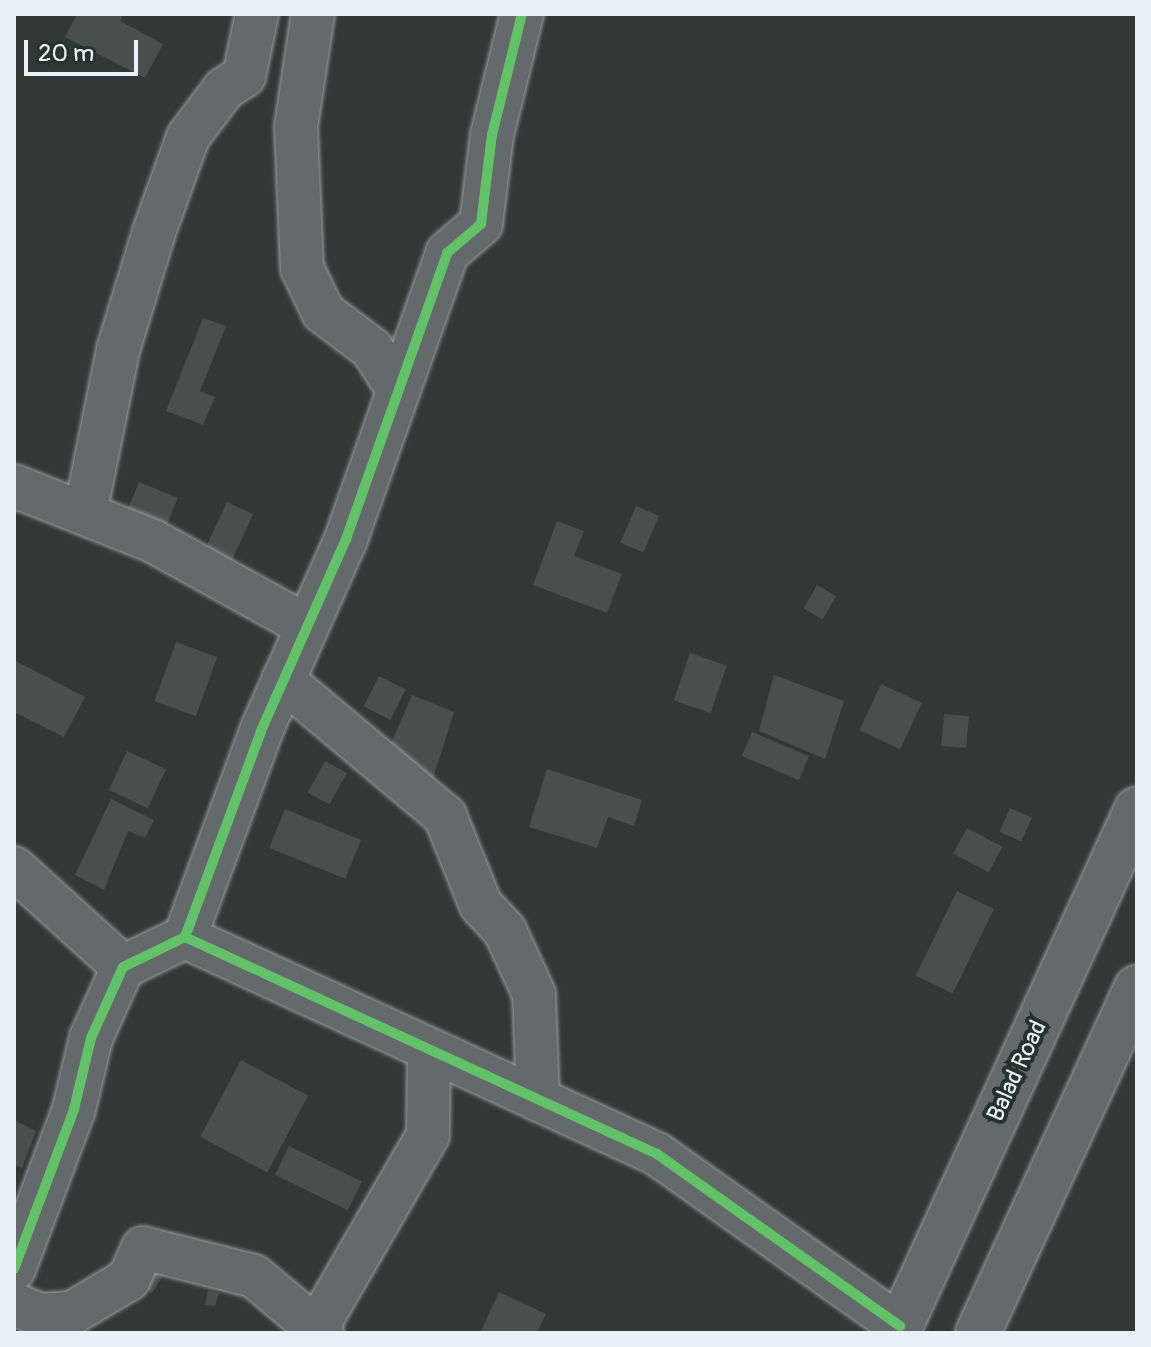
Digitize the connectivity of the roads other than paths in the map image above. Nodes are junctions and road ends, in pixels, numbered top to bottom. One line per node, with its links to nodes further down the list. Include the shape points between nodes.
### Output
1 (257, 14): 4 (street)
2 (313, 14): 5 (street)
3 (522, 14): 6 (street, via 492,135 481,224 447,253 429,316)
4 (244, 76): 5 (street); 8 (street, via 224,89 188,137 118,350)
5 (296, 126): 6 (street, via 302,268 323,312 372,349)
6 (396, 387): 9 (street, via 346,539)
7 (14, 486): 8 (street)
8 (85, 514): 9 (street, via 153,541)
9 (307, 626): 10 (street)
10 (283, 680): 13 (street); 17 (street, via 445,816 481,905 505,931 534,994)
11 (1137, 809): 21 (highway, Balad Road)
12 (14, 868): 14 (street)
13 (185, 937): 14 (street); 16 (street, via 365,1014)
14 (123, 967): 18 (street)
15 (1137, 988): 23 (highway)
16 (429, 1050): 17 (street); 22 (street, via 428,1135)
17 (538, 1100): 21 (street, via 657,1154)
18 (30, 1182): 19 (street)
19 (14, 1269)
20 (14, 1304): 22 (street, via 40,1315 72,1313 129,1279 143,1248 254,1276)
21 (898, 1330)
22 (319, 1331)
23 (978, 1333)

